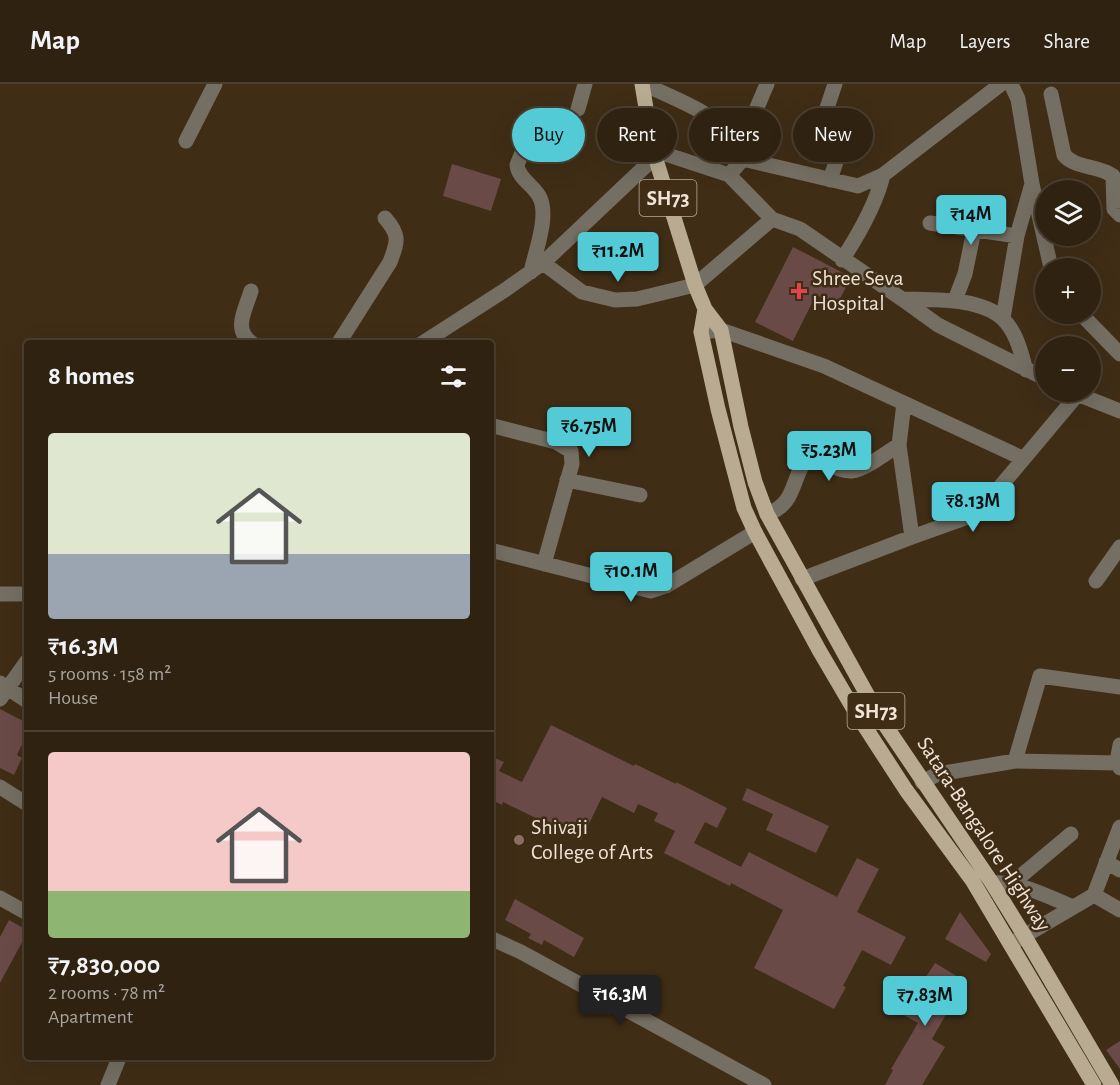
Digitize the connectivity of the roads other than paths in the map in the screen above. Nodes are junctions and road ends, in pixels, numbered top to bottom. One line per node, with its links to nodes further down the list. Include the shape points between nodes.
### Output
1 (215, 84): 13 (street)
2 (585, 84): 9 (street)
3 (643, 84): 10 (main road, Satara-Bangalore Highway / SH73); 11 (street)
4 (767, 84): 12 (street)
5 (835, 84): 22 (street, via 821,126 840,150)
6 (1001, 84): 21 (street)
7 (1011, 84): 23 (street, via 1018,99)
8 (1051, 94): 24 (street, via 1064,155 1075,163 1113,176 1114,209)
9 (578, 108)
10 (647, 108)
11 (695, 108)
12 (757, 108)
13 (186, 141)
14 (677, 160): 20 (street)
15 (518, 162): 32 (street, via 518,171 540,196 542,206)
16 (645, 162): 32 (street)
17 (657, 162): 33 (main road, Satara-Bangalore Highway / SH73)
18 (740, 162): 20 (street)
19 (755, 162): 22 (street)
20 (729, 175): 26 (street)
21 (883, 175): 22 (street, via 858,186); 31 (street, via 856,238)
22 (830, 180)
23 (1032, 184): 29 (street); 30 (street)
24 (1120, 215)
25 (385, 218): 43 (street, via 397,236 396,247)
26 (772, 219): 31 (street, via 800,229); 33 (street)
27 (930, 223): 28 (street)
28 (974, 230): 29 (street); 36 (street)
29 (1017, 236): 38 (street)
30 (1049, 258)
31 (842, 260): 35 (street)
32 (537, 267): 33 (street, via 582,292 615,300); 44 (street)
33 (695, 285): 37 (main road, Satara-Bangalore Highway / SH73)
34 (251, 291): 42 (street, via 241,324)
35 (903, 299): 36 (street); 46 (street, via 938,325)
36 (955, 300): 38 (street)
37 (705, 309): 40 (main road, Satara-Bangalore Highway / SH73); 41 (main road, Satara-Bangalore Highway / SH73)
38 (1003, 318): 46 (street, via 1019,343)
39 (1091, 324): 45 (street)
40 (721, 330): 41 (street); 50 (street, via 824,366); 57 (main road, Satara-Bangalore Highway / SH73, via 741,427)
41 (701, 332): 58 (main road, Satara-Bangalore Highway / SH73, via 736,482)
42 (247, 340)
43 (341, 340)
44 (427, 340)
45 (1120, 353)
46 (1026, 370): 47 (street)
47 (1035, 374)
48 (1068, 402): 54 (street)
49 (1098, 402): 51 (street)
50 (904, 403): 53 (street); 54 (street)
51 (1120, 411)
52 (494, 426): 55 (street, via 566,447 573,457)
53 (899, 446): 57 (street, via 858,470 806,459 784,504); 59 (street)
54 (1022, 458): 59 (street, via 989,500 968,517)
55 (567, 480): 56 (street); 62 (street)
56 (640, 495)
57 (767, 514): 63 (main road, Satara-Bangalore Highway / SH73)
58 (755, 532): 62 (street, via 666,586 651,591); 90 (main road, Satara-Bangalore Highway / SH73, via 856,713 972,880)
59 (912, 537): 63 (street)
60 (1120, 547): 64 (street)
61 (494, 551): 62 (street)
62 (544, 564)
63 (802, 579): 74 (main road, Satara-Bangalore Highway / SH73, via 879,716)
64 (1096, 581)
65 (0, 594): 66 (street)
66 (24, 594)
67 (24, 665): 69 (street)
68 (1120, 687): 72 (street, via 1040,676)
69 (3, 690): 70 (street)
70 (24, 699)
71 (1120, 745): 73 (street)
72 (1015, 761): 73 (street); 74 (street, via 938,774)
73 (1119, 765)
74 (922, 782): 81 (main road, Satara-Bangalore Highway / SH73)
75 (0, 787): 76 (street)
76 (24, 802)
77 (1120, 827): 79 (street)
78 (1071, 834): 82 (street)
79 (1106, 862): 80 (street); 83 (street)
80 (1120, 870)
81 (992, 883): 82 (street); 88 (main road, Satara-Bangalore Highway / SH73)
82 (1010, 885): 85 (street)
83 (1094, 895): 85 (street); 86 (street)
84 (0, 898): 87 (street)
85 (1073, 907): 88 (street)
86 (1120, 910)
87 (24, 911)
88 (1024, 935): 90 (street); 96 (main road, Satara-Bangalore Highway / SH73)
89 (494, 940): 92 (street)
90 (1010, 944): 95 (main road, Satara-Bangalore Highway / SH73)
91 (118, 1060): 93 (street)
92 (744, 1080): 94 (street)
93 (108, 1085)
94 (764, 1085)
95 (1094, 1085)
96 (1112, 1085)

